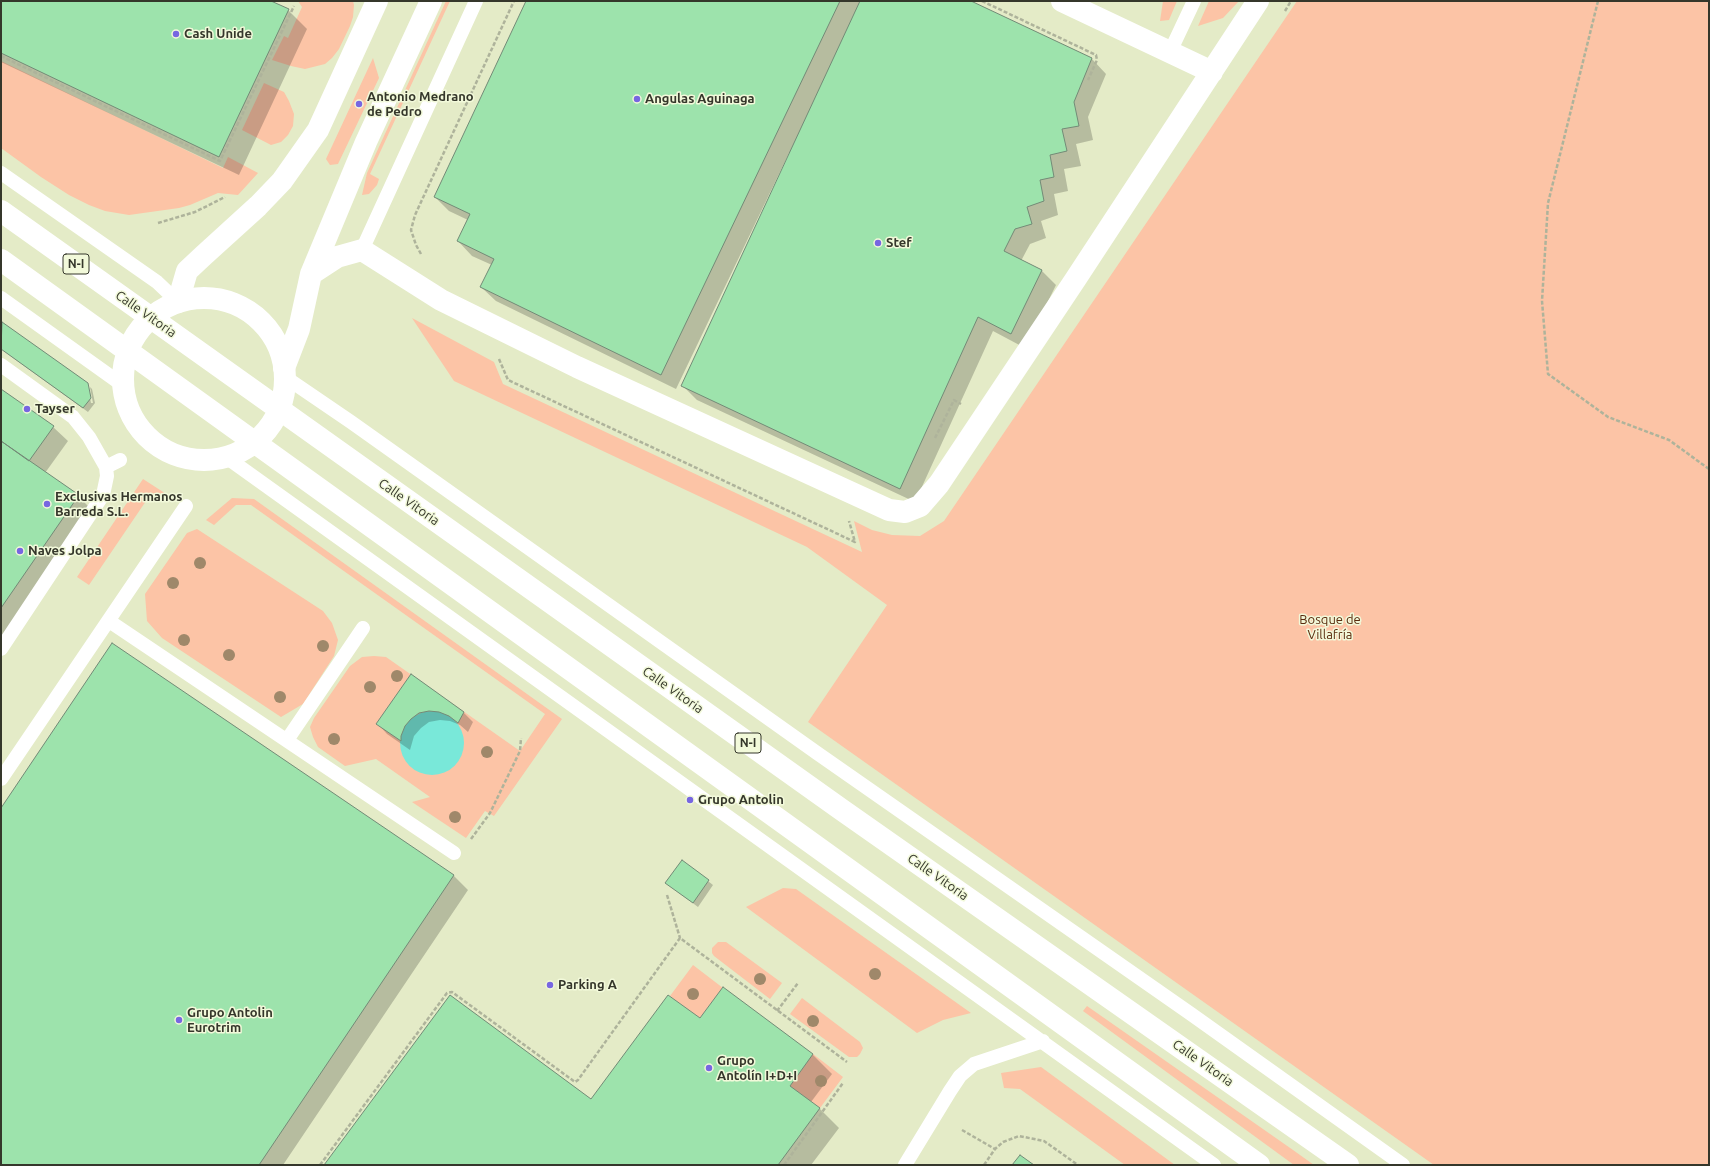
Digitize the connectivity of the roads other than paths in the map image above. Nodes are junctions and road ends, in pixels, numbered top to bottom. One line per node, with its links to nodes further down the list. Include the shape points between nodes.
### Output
1 (377, 1): 15 (main road, via 318,130 282,181 187,272)
2 (431, 1): 13 (main road, via 366,142)
3 (476, 1): 11 (lane)
4 (1062, 1): 7 (main road)
5 (1194, 1): 7 (lane)
6 (1258, 1): 8 (main road)
7 (1170, 52): 8 (main road)
8 (1212, 72): 11 (main road, via 939,484 920,506 905,512 889,510 563,360 441,300)
9 (1, 173): 15 (lane, via 157,282)
10 (1, 211): 16 (main road, Calle Vitoria / N-I)
11 (362, 250): 13 (main road, via 337,257)
12 (1, 260): 17 (main road)
13 (312, 274): 19 (main road, via 300,329)
14 (1, 298): 20 (lane)
15 (178, 302): 16 (main road); 19 (main road, via 198,298 220,299 240,306 257,317 273,337 281,353)
16 (151, 317): 17 (main road, via 138,331); 21 (main road, Calle Vitoria / N-I)
17 (128, 350): 20 (main road, via 123,376); 22 (main road)
18 (1, 365): 25 (lane, via 73,417 89,437)
19 (285, 372): 21 (main road, via 284,394); 38 (lane, via 351,422 817,753)
20 (124, 386): 23 (main road, via 129,408 139,427 150,439 163,448 188,458 204,460)
21 (279, 410): 22 (main road, via 269,427); 37 (main road, Calle Vitoria / N-I)
22 (254, 443): 23 (main road); 36 (main road)
23 (226, 457): 33 (lane)
24 (120, 460): 25 (lane)
25 (106, 467): 29 (lane, via 103,495)
26 (186, 506): 27 (lane)
27 (109, 620): 30 (lane); 31 (lane)
28 (363, 628): 30 (lane)
29 (1, 649)
30 (287, 740): 32 (lane)
31 (1, 779)
32 (454, 853)
33 (1043, 1042): 34 (lane, via 974,1064 960,1076); 35 (lane)
34 (905, 1165)
35 (1214, 1165)
36 (1259, 1165)
37 (1348, 1165)
38 (1403, 1165)

